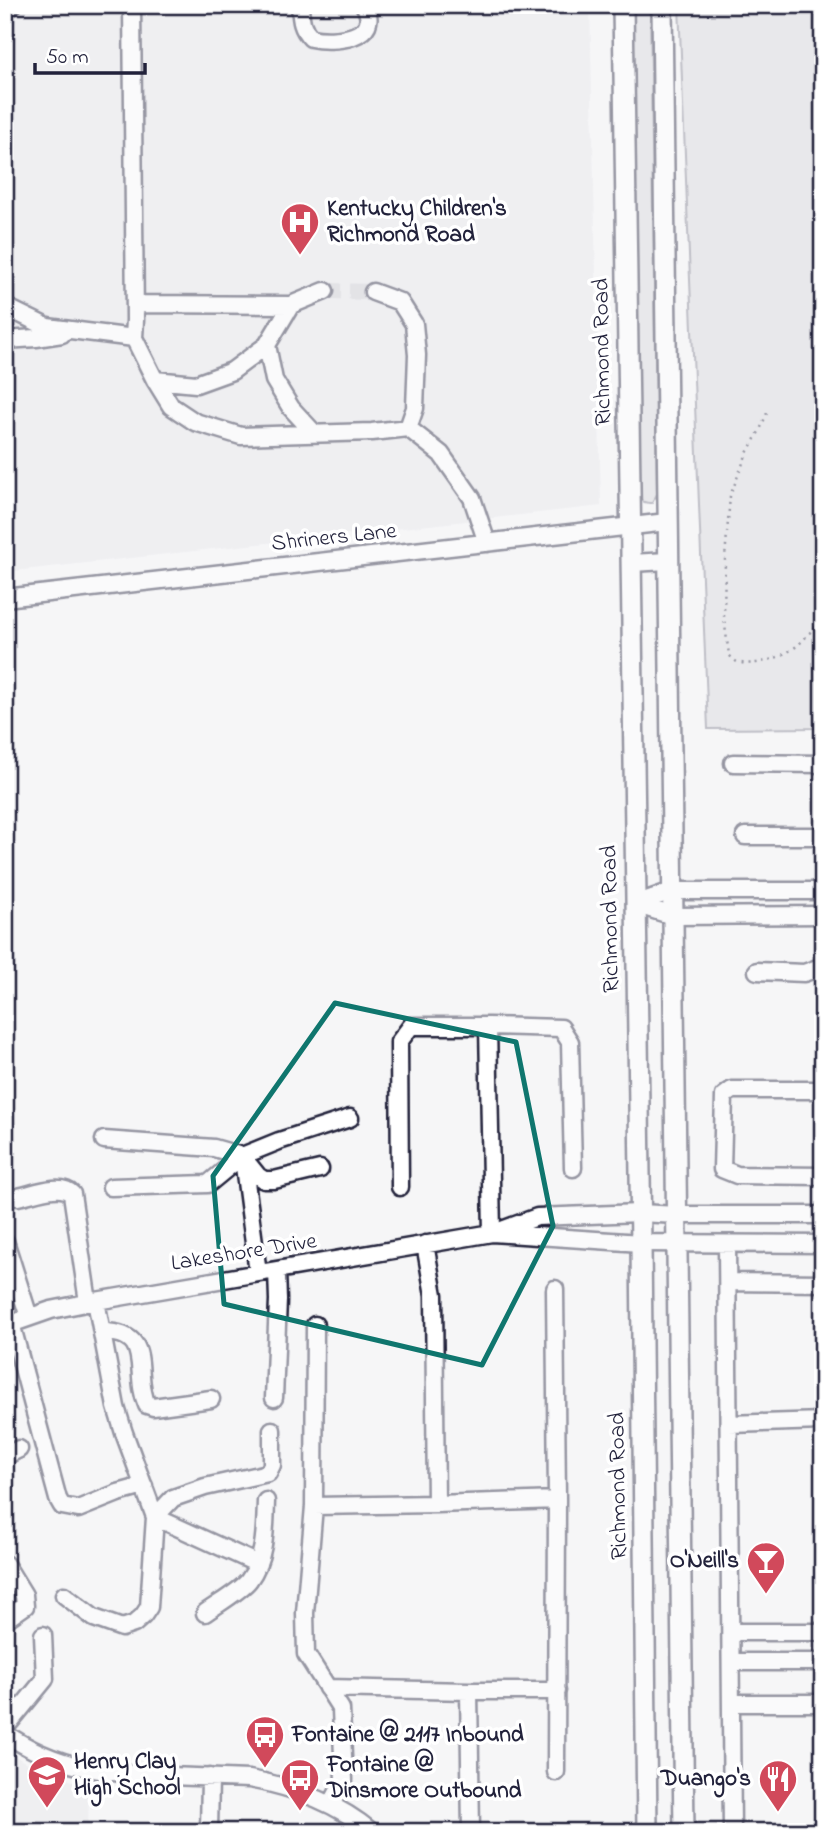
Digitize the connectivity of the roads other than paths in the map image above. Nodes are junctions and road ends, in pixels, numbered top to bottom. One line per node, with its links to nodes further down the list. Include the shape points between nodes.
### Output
1 (13, 5): 7 (street)
2 (132, 5): 10 (street)
3 (300, 5): 4 (street, via 304,31 311,38 337,40 363,31 369,15)
4 (364, 5)
5 (623, 5): 21 (main road, Richmond Road)
6 (662, 5): 20 (main road)
7 (5, 10)
8 (325, 291): 11 (street)
9 (373, 292): 18 (street, via 400,302 414,324 415,408)
10 (135, 304): 11 (street); 14 (street)
11 (291, 305): 16 (street)
12 (5, 321): 13 (street, via 8,308 47,327)
13 (76, 331): 14 (street); 15 (street)
14 (134, 338): 17 (street)
15 (5, 340)
16 (267, 345): 17 (street, via 232,372 196,384); 19 (street, via 274,380 291,408)
17 (155, 380): 19 (street, via 171,406 195,422 241,436)
18 (408, 428): 19 (street); 22 (street, via 441,454 472,498)
19 (315, 433)
20 (667, 523): 21 (street, Shriners Lane); 23 (main road)
21 (631, 526): 22 (street, Shriners Lane); 24 (main road, Richmond Road)
22 (487, 544): 25 (street, Shriners Lane)
23 (668, 561): 24 (street); 30 (main road)
24 (631, 563): 32 (main road, Richmond Road)
25 (5, 598)
26 (733, 763): 27 (street)
27 (823, 764)
28 (745, 836): 29 (street)
29 (823, 836)
30 (672, 891): 31 (street); 32 (street); 34 (main road)
31 (823, 891)
32 (635, 904): 34 (street); 48 (main road, Richmond Road)
33 (823, 915): 34 (street)
34 (673, 916): 50 (main road)
35 (823, 966): 36 (street, via 804,973)
36 (757, 971)
37 (488, 1026): 42 (street, via 561,1028 570,1042); 46 (street, via 411,1026 399,1042); 51 (street)
38 (823, 1090): 44 (street, via 732,1090 724,1096 722,1169 737,1175)
39 (350, 1118): 41 (street)
40 (104, 1140): 41 (street, via 214,1148)
41 (242, 1156): 43 (street, via 264,1180); 45 (street, via 208,1184); 59 (street)
42 (573, 1168)
43 (320, 1169)
44 (823, 1176)
45 (111, 1187)
46 (400, 1187)
47 (18, 1197): 63 (street, via 61,1188 72,1194)
48 (640, 1213): 50 (street, Lakeshore Drive); 51 (street, Lakeshore Drive, via 537,1217); 53 (main road, Richmond Road)
49 (823, 1214): 50 (street, Lakeshore Drive)
50 (677, 1215): 55 (main road)
51 (492, 1233): 53 (street, Lakeshore Drive); 54 (street, Lakeshore Drive)
52 (5, 1241): 64 (street)
53 (641, 1243): 55 (street, Lakeshore Drive); 101 (main road, Richmond Road)
54 (425, 1244): 58 (street, Lakeshore Drive); 76 (street, via 434,1295)
55 (678, 1244): 56 (street, Lakeshore Drive); 102 (main road)
56 (727, 1244): 57 (street, Lakeshore Drive); 60 (street)
57 (823, 1244)
58 (277, 1270): 59 (street, Lakeshore Drive); 68 (street)
59 (257, 1273): 63 (street, Lakeshore Drive)
60 (728, 1282): 61 (street); 71 (street)
61 (823, 1283)
62 (555, 1289): 74 (street)
63 (92, 1301): 64 (street, Lakeshore Drive); 67 (street)
64 (29, 1317): 65 (street, Lakeshore Drive)
65 (8, 1324): 73 (street, via 62,1506 78,1509)
66 (315, 1325): 77 (street)
67 (102, 1332): 69 (street, via 127,1336 137,1347 147,1405); 73 (street, via 116,1407)
68 (274, 1398)
69 (211, 1399)
70 (823, 1421): 71 (street)
71 (729, 1424): 84 (street)
72 (272, 1430): 78 (street, via 268,1473 173,1498)
73 (144, 1486): 78 (street)
74 (557, 1500): 76 (street); 90 (street)
75 (266, 1501): 80 (street)
76 (436, 1504): 77 (street)
77 (314, 1506): 89 (street, via 306,1654)
78 (155, 1517): 80 (street); 81 (street, via 149,1606 134,1624 122,1628 94,1618)
79 (5, 1564): 83 (street, via 24,1595 25,1606)
80 (258, 1564): 82 (street, via 248,1582)
81 (64, 1595)
82 (205, 1613)
83 (5, 1620)
84 (731, 1632): 85 (street); 87 (street)
85 (823, 1632)
86 (43, 1635): 94 (street, via 45,1679)
87 (731, 1662): 88 (street); 92 (street)
88 (823, 1662)
89 (327, 1688): 91 (street); 97 (street, via 341,1709 344,1780)
90 (557, 1690): 91 (street); 95 (street)
91 (469, 1691): 100 (street)
92 (731, 1703): 93 (street); 103 (street)
93 (823, 1703)
94 (5, 1731): 96 (street, via 29,1748 88,1769)
95 (556, 1772)
96 (210, 1777): 97 (street, via 271,1783); 98 (street)
97 (331, 1805): 99 (street)
98 (209, 1832)
99 (372, 1832)
100 (471, 1832)
101 (647, 1832)
102 (684, 1832)
103 (732, 1832)

